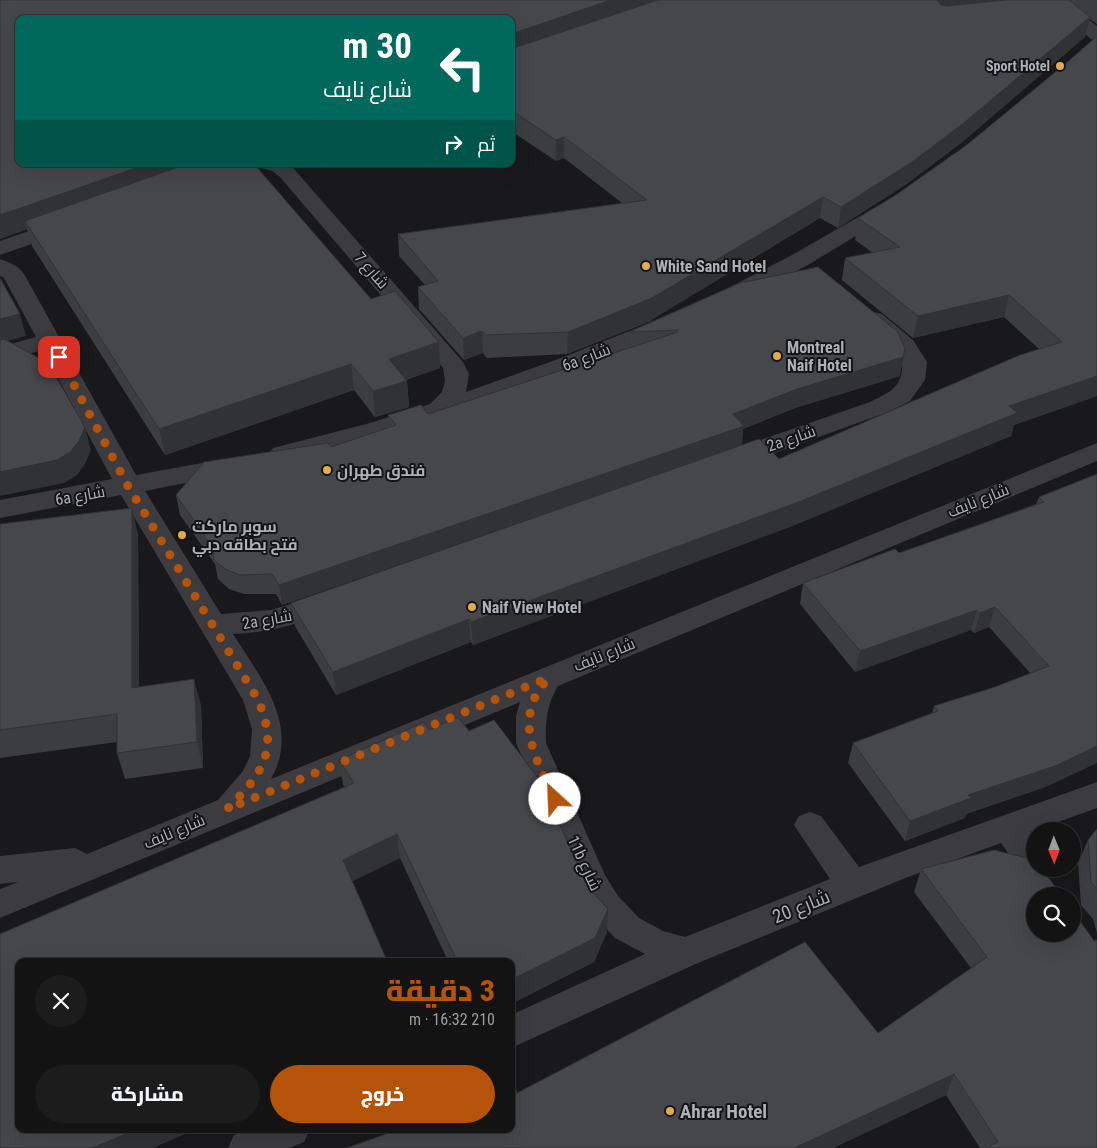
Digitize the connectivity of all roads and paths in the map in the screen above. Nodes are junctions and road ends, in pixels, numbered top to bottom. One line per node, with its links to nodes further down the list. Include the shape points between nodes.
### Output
1 (1052, 5): 2 (street)
2 (1092, 42)
3 (279, 167): 16 (street, شارع 7, via 455,367 458,378 456,390)
4 (904, 198): 8 (street)
5 (84, 218): 6 (street)
6 (31, 237): 7 (street); 9 (street, via 21,246)
7 (0, 248)
8 (800, 260): 10 (street); 11 (street)
9 (6, 270): 14 (street)
10 (822, 278)
11 (713, 304)
12 (858, 306): 18 (street, 2a شارع, via 906,345 915,362 913,380 901,396 879,407)
13 (686, 316): 16 (street, 6a شارع, via 573,363)
14 (50, 340): 15 (street); 19 (street)
15 (0, 355)
16 (437, 411): 19 (street, 6a شارع, via 259,459)
17 (1097, 451): 23 (street, شارع نايف)
18 (713, 466)
19 (128, 486): 20 (street, 6a شارع); 22 (street)
20 (0, 510)
21 (349, 595): 22 (street, 2a شارع, via 275,621)
22 (212, 624): 25 (street, via 257,698 267,726 268,741 263,765 249,788)
23 (548, 678): 25 (street, شارع نايف); 33 (street, 11b شارع, via 535,697 529,720 531,743 592,882 606,906 627,928 655,943)
24 (1097, 796): 27 (street, شارع 20)
25 (227, 809): 28 (street, شارع نايف)
26 (810, 825): 31 (street)
27 (1007, 826): 29 (street); 31 (street, شارع 20)
28 (134, 848): 30 (street, via 53,866); 32 (street, شارع نايف)
29 (1026, 852)
30 (0, 870)
31 (853, 885): 33 (street, شارع 20)
32 (0, 904)
33 (686, 952): 34 (street, شارع 20)
34 (515, 1030)
35 (282, 1133): 36 (street)
36 (247, 1148)

